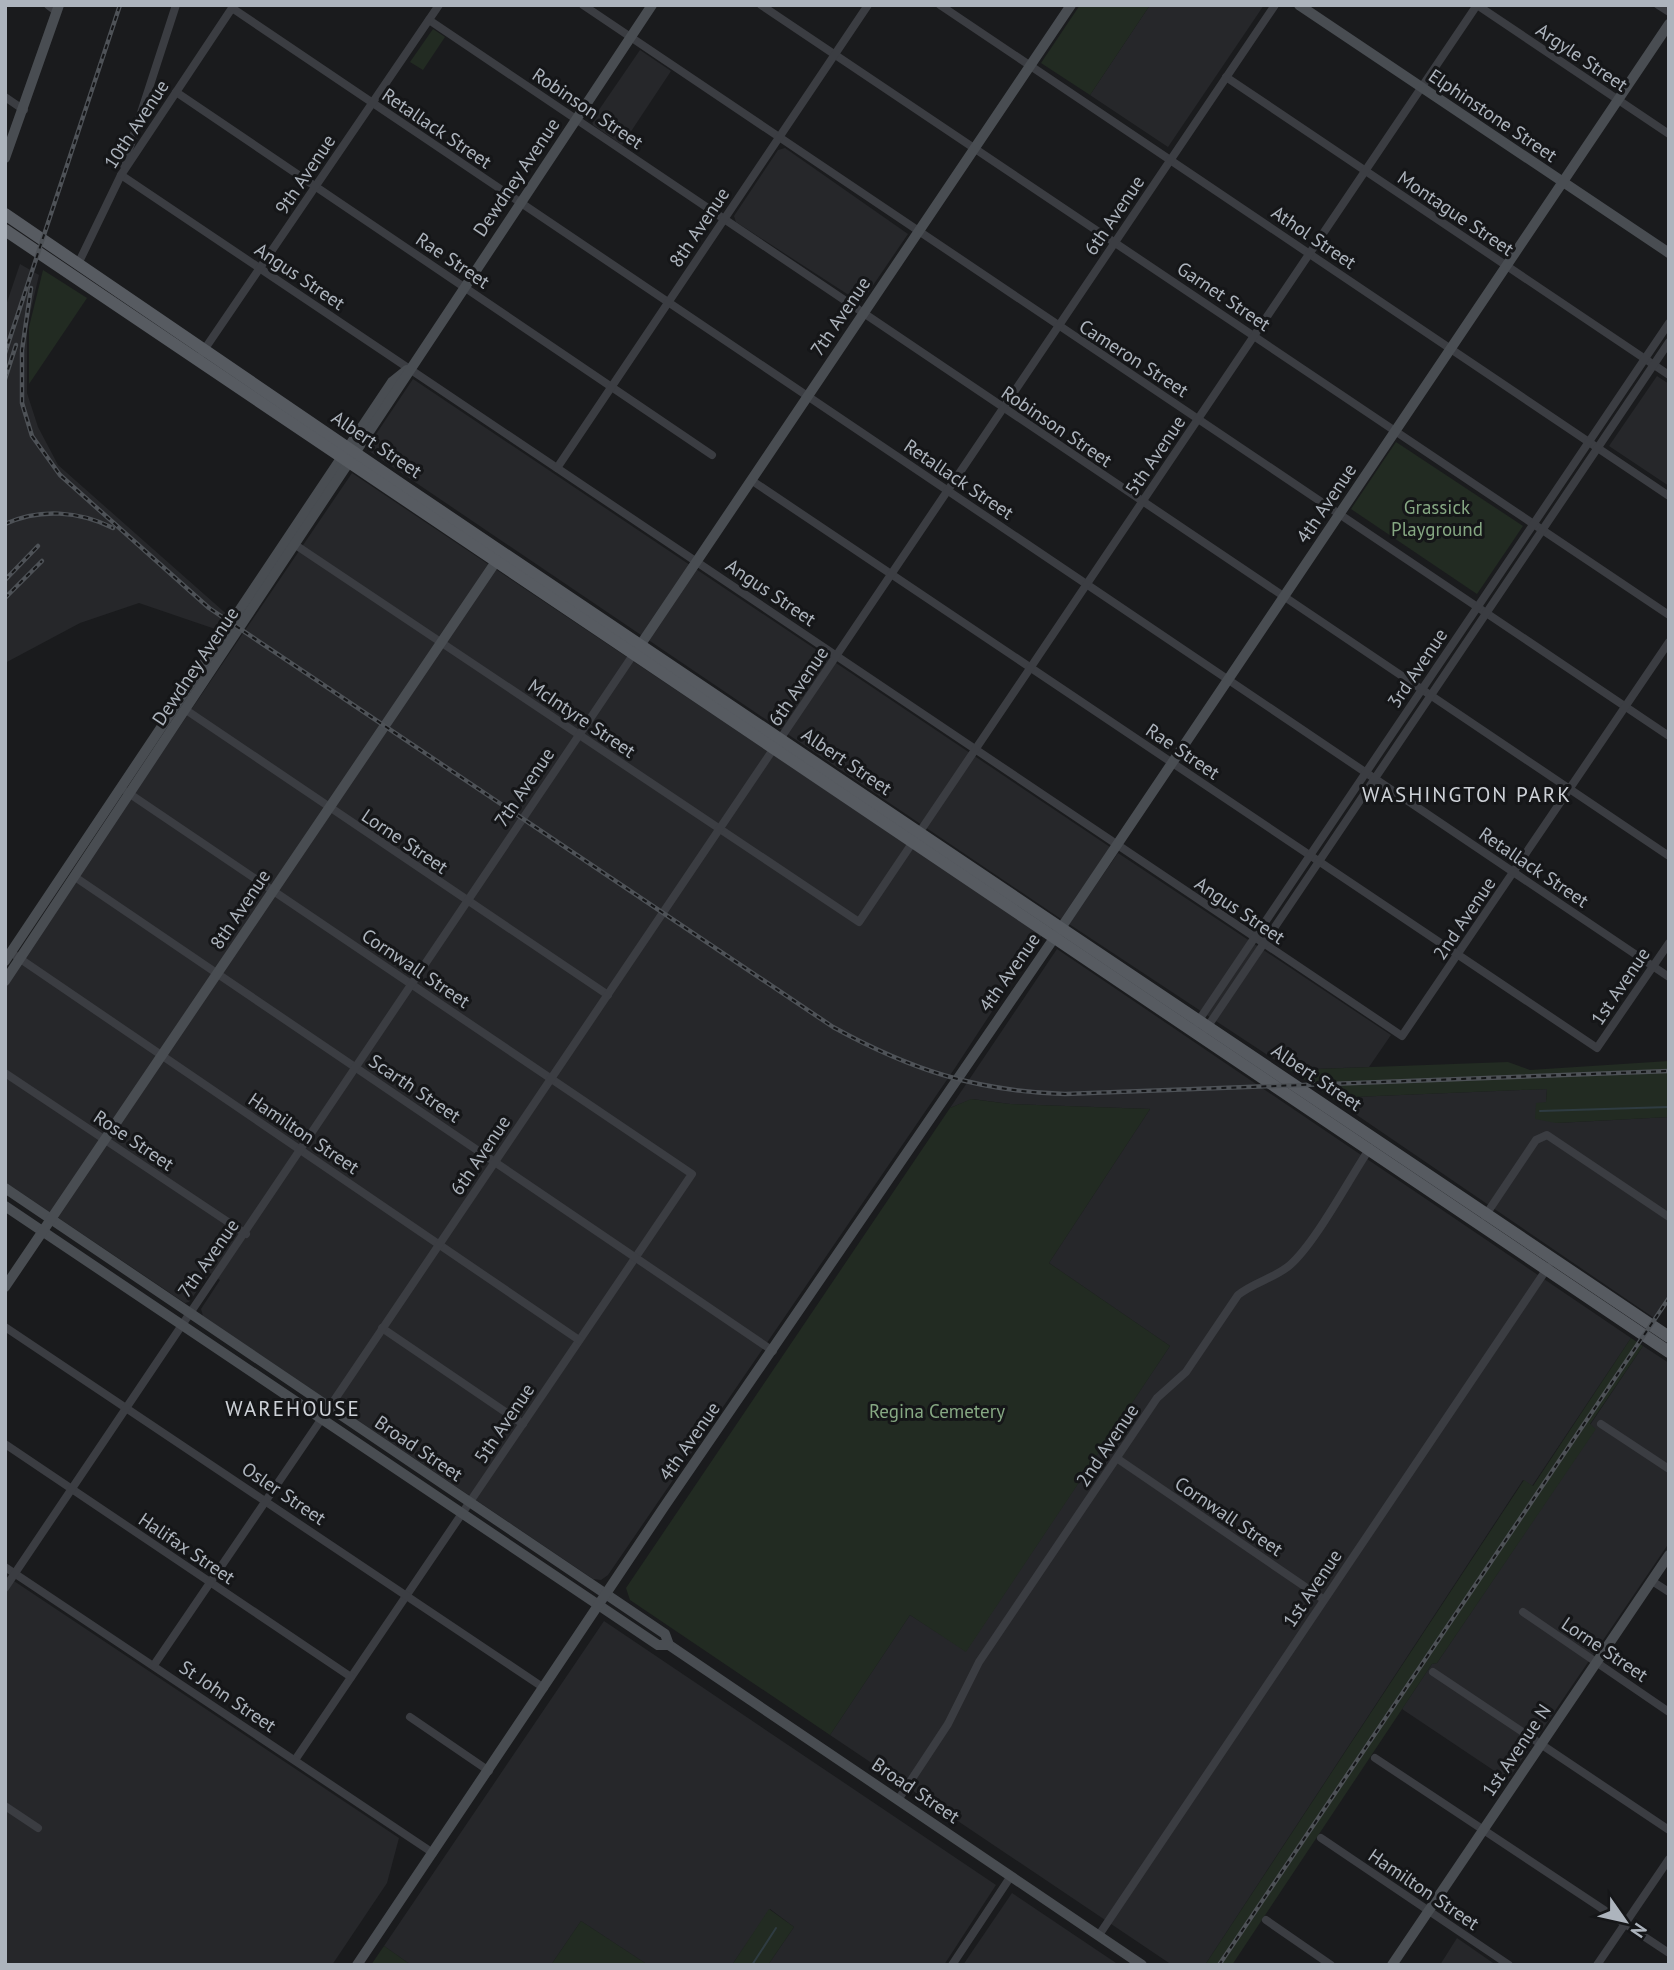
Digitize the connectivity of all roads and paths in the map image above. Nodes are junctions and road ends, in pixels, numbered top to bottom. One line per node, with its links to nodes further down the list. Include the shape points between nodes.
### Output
1 (176, 5): 35 (street)
2 (439, 5): 16 (street, 9th Avenue)
3 (583, 5): 18 (street, Cameron Street)
4 (652, 5): 18 (main road, Dewdney Avenue)
5 (761, 5): 19 (street, Garnet Street)
6 (869, 5): 19 (street, 8th Avenue)
7 (940, 5): 20 (street, Athol Street)
8 (1071, 5): 20 (main road, 7th Avenue)
9 (1275, 5): 21 (street, 6th Avenue)
10 (1299, 5): 22 (main road, Elphinstone Street)
11 (1477, 5): 22 (street, 5th Avenue); 25 (street, Argyle Street)
12 (1658, 5): 15 (street)
13 (55, 7): 27 (main road)
14 (232, 8): 23 (street, 10th Avenue); 26 (street, Retallack Street)
15 (1669, 12)
16 (429, 20): 26 (street, 9th Avenue); 28 (street, Robinson Street)
17 (1669, 24): 25 (main road, 4th Avenue)
18 (631, 38): 28 (main road, Dewdney Avenue); 30 (street, Cameron Street)
19 (836, 54): 30 (street, 8th Avenue); 31 (street, Garnet Street)
20 (1030, 66): 31 (main road, 7th Avenue); 33 (street, Athol Street)
21 (1226, 77): 33 (street, 6th Avenue); 34 (street, Montague Street)
22 (1420, 87): 34 (street, 5th Avenue); 36 (main road, Elphinstone Street)
23 (176, 92): 35 (street, 10th Avenue); 37 (street, Rae Street)
24 (5, 97): 27 (street)
25 (1618, 100): 29 (street, Argyle Street); 36 (main road, 4th Avenue)
26 (373, 103): 37 (street, 9th Avenue); 38 (street, Retallack Street)
27 (24, 110): 32 (main road)
28 (576, 119): 38 (main road, Dewdney Avenue); 40 (street, Robinson Street)
29 (1669, 134)
30 (780, 139): 40 (street, 8th Avenue); 42 (street, Cameron Street)
31 (976, 148): 42 (main road, 7th Avenue); 43 (street, Garnet Street)
32 (5, 158)
33 (1171, 160): 43 (street, 6th Avenue); 44 (street, Athol Street)
34 (1365, 170): 44 (street, 5th Avenue); 47 (street, Montague Street)
35 (121, 175): 46 (street, 10th Avenue); 48 (street, Angus Street)
36 (1563, 182): 45 (main road, Elphinstone Street); 47 (main road, 4th Avenue)
37 (316, 187): 48 (street, 9th Avenue); 49 (street, Rae Street)
38 (520, 204): 49 (main road, Dewdney Avenue); 50 (street, Retallack Street)
39 (5, 214): 46 (main road, Albert Street)
40 (724, 221): 50 (street, 8th Avenue); 51 (street, Robinson Street)
41 (8, 232): 57 (main road, Albert Street)
42 (918, 233): 51 (main road, 7th Avenue); 53 (street, Cameron Street)
43 (1116, 242): 53 (street, 6th Avenue); 54 (street, Garnet Street)
44 (1310, 253): 54 (street, 5th Avenue); 56 (street, Athol Street)
45 (1669, 253)
46 (78, 264): 57 (main road, Albert Street)
47 (1506, 266): 56 (main road, 4th Avenue); 58 (street, Montague Street)
48 (260, 268): 57 (street, 9th Avenue); 60 (street, Angus Street)
49 (464, 286): 60 (main road, Dewdney Avenue); 62 (street, Rae Street)
50 (669, 303): 62 (street, 8th Avenue); 63 (street, Retallack Street)
51 (863, 313): 63 (main road, 7th Avenue); 64 (street, Robinson Street)
52 (1669, 323): 58 (street, 3rd Avenue)
53 (1059, 327): 64 (street, 6th Avenue); 65 (street, Cameron Street)
54 (1254, 335): 65 (street, 5th Avenue); 66 (street, Garnet Street)
55 (1669, 342): 59 (street, 3rd Avenue)
56 (1451, 348): 66 (main road, 4th Avenue); 67 (street, Athol Street)
57 (200, 355): 70 (main road, Albert Street)
58 (1644, 359): 59 (street, Montague Street); 67 (street, 3rd Avenue)
59 (1653, 365): 61 (street, Montague Street); 68 (street, 3rd Avenue)
60 (409, 369): 70 (main road, Dewdney Avenue, via 401,388); 71 (street, Angus Street)
61 (1669, 375)
62 (612, 387): 69 (street, Rae Street); 71 (street, 8th Avenue)
63 (808, 395): 72 (main road, 7th Avenue); 73 (street, Retallack Street)
64 (1004, 408): 73 (street, 6th Avenue); 75 (street, Robinson Street)
65 (1198, 419): 75 (street, 5th Avenue); 76 (street, Cameron Street)
66 (1395, 431): 76 (main road, 4th Avenue); 77 (street, Garnet Street)
67 (1589, 441): 68 (street, Athol Street); 77 (street, 3rd Avenue)
68 (1598, 447): 74 (street, Athol Street); 78 (street, 3rd Avenue)
69 (712, 455)
70 (350, 456): 79 (main road, Dewdney Avenue); 80 (main road, Albert Street)
71 (558, 468): 81 (street, Angus Street)
72 (751, 480): 81 (main road, 7th Avenue); 82 (street, Rae Street)
73 (948, 491): 82 (street, 6th Avenue); 83 (street, Retallack Street)
74 (1669, 496)
75 (1142, 502): 83 (street, 5th Avenue); 84 (street, Robinson Street)
76 (1340, 513): 84 (main road, 4th Avenue); 85 (street, Cameron Street)
77 (1533, 524): 78 (street, Garnet Street); 85 (street, 3rd Avenue)
78 (1542, 530): 86 (street, 3rd Avenue); 87 (street, Garnet Street)
79 (293, 543): 88 (street, McIntyre Street); 97 (main road, Dewdney Avenue); 106 (main road, Dewdney Avenue)
80 (500, 557): 88 (main road, 8th Avenue); 90 (main road, Albert Street)
81 (697, 561): 90 (main road, 7th Avenue); 91 (street, Angus Street)
82 (892, 574): 91 (street, 6th Avenue); 92 (street, Rae Street)
83 (1087, 584): 92 (street, 5th Avenue); 93 (street, Retallack Street)
84 (1284, 597): 93 (main road, 4th Avenue); 94 (street, Robinson Street)
85 (1478, 606): 86 (street, Cameron Street); 94 (street, 3rd Avenue)
86 (1487, 613): 95 (street, 3rd Avenue); 96 (street, Cameron Street)
87 (1669, 615)
88 (442, 642): 98 (street, McIntyre Street); 107 (main road, 8th Avenue)
89 (1669, 642): 96 (street, 2nd Avenue)
90 (637, 650): 98 (street, 7th Avenue); 100 (main road, Albert Street)
91 (837, 656): 100 (street, 6th Avenue); 101 (street, Angus Street)
92 (1031, 667): 101 (street, 5th Avenue); 102 (street, Rae Street)
93 (1228, 680): 102 (main road, 4th Avenue); 103 (street, Retallack Street)
94 (1422, 690): 95 (street, Robinson Street); 103 (street, 3rd Avenue)
95 (1431, 696): 104 (street, 3rd Avenue); 105 (street, Robinson Street)
96 (1625, 706): 99 (street, Cameron Street); 105 (street, 2nd Avenue)
97 (186, 710): 106 (main road, Dewdney Avenue); 107 (street, Lorne Street)
98 (579, 735): 108 (street, McIntyre Street); 117 (street, 7th Avenue)
99 (1669, 736)
100 (777, 745): 108 (street, 6th Avenue); 109 (main road, Albert Street)
101 (976, 749): 109 (street, 5th Avenue); 110 (street, Angus Street)
102 (1172, 763): 110 (main road, 4th Avenue); 111 (street, Rae Street)
103 (1366, 773): 104 (street, Retallack Street); 111 (street, 3rd Avenue)
104 (1375, 779): 113 (street, 3rd Avenue); 114 (street, Retallack Street)
105 (1570, 789): 112 (street, Robinson Street); 114 (street, 2nd Avenue)
106 (126, 791): 115 (main road, Dewdney Avenue); 116 (street, Cornwall Street); 124 (main road, Dewdney Avenue)
107 (329, 808): 116 (main road, 8th Avenue); 117 (street, Lorne Street)
108 (719, 830): 118 (street, McIntyre Street); 130 (street, 6th Avenue)
109 (916, 838): 118 (street, 5th Avenue); 119 (main road, Albert Street)
110 (1117, 845): 119 (main road, 4th Avenue); 120 (street, Angus Street)
111 (1310, 855): 113 (street, Rae Street); 120 (street, 3rd Avenue)
112 (1669, 856)
113 (1319, 862): 122 (street, 3rd Avenue); 123 (street, Rae Street)
114 (1514, 872): 123 (street, 2nd Avenue); 125 (street, Retallack Street)
115 (75, 877): 124 (main road, Dewdney Avenue); 126 (street, Scarth Street)
116 (273, 891): 126 (main road, 8th Avenue); 129 (street, Cornwall Street)
117 (468, 902): 129 (street, 7th Avenue); 130 (street, Lorne Street)
118 (859, 922)
119 (1058, 933): 131 (main road, Albert Street); 160 (main road, 4th Avenue)
120 (1254, 938): 122 (street, Angus Street); 131 (street, 3rd Avenue)
121 (1669, 943): 125 (street, 1st Avenue)
122 (1264, 944): 131 (street, 3rd Avenue); 132 (street, Angus Street)
123 (1458, 955): 132 (street, 2nd Avenue); 133 (street, Rae Street)
124 (12, 957): 128 (main road, Dewdney Avenue); 134 (street, Hamilton Street)
125 (1652, 967): 127 (street, Retallack Street); 133 (street, 1st Avenue)
126 (217, 974): 134 (main road, 8th Avenue); 135 (street, Scarth Street)
127 (1669, 977)
128 (5, 981)
129 (412, 985): 135 (street, 7th Avenue); 137 (street, Cornwall Street)
130 (608, 995): 137 (street, 6th Avenue)
131 (1200, 1029): 139 (main road, Albert Street)
132 (1402, 1036)
133 (1597, 1048)
134 (161, 1056): 138 (main road, 8th Avenue); 140 (street, Hamilton Street)
135 (357, 1068): 140 (street, 7th Avenue); 141 (street, Scarth Street)
136 (5, 1073): 138 (street, Rose Street)
137 (552, 1077): 141 (street, 6th Avenue); 142 (street, Cornwall Street)
138 (105, 1139): 146 (main road, 8th Avenue); 149 (street, Rose Street)
139 (1372, 1145): 147 (main road, Albert Street); 168 (street, 2nd Avenue, via 1299,1255 1280,1272 1238,1295 1186,1372 1157,1398)
140 (302, 1151): 149 (street, 7th Avenue); 150 (street, Hamilton Street)
141 (495, 1161): 150 (street, 6th Avenue); 151 (street, Scarth Street)
142 (692, 1174): 151 (street, 5th Avenue)
143 (5, 1188): 146 (main road, Broad Street)
144 (5, 1206): 148 (main road, Broad Street)
145 (1669, 1217): 147 (street, via 1548,1135 1536,1140)
146 (51, 1219): 148 (main road, 8th Avenue); 154 (main road, Broad Street)
147 (1483, 1219): 152 (main road, Albert Street)
148 (43, 1231): 153 (main road, 8th Avenue); 155 (main road, Broad Street)
149 (246, 1234): 154 (street, 7th Avenue)
150 (439, 1243): 157 (street, 6th Avenue); 159 (street, Hamilton Street)
151 (635, 1258): 159 (street, 5th Avenue); 160 (street, Scarth Street)
152 (1550, 1264): 158 (main road, Albert Street); 161 (main road, Albert Street); 183 (street, 1st Avenue)
153 (5, 1287)
154 (190, 1314): 155 (street, 7th Avenue); 162 (main road, Broad Street)
155 (183, 1325): 163 (street, 7th Avenue); 164 (main road, Broad Street)
156 (5, 1327): 163 (street, Osler Street)
157 (382, 1328): 162 (street, 6th Avenue); 165 (street)
158 (1669, 1336)
159 (579, 1340): 165 (street, 5th Avenue)
160 (773, 1351): 182 (main road, 4th Avenue)
161 (1669, 1352)
162 (330, 1405): 164 (street, 6th Avenue); 172 (main road, Broad Street)
163 (127, 1408): 170 (street, 7th Avenue); 171 (street, Osler Street)
164 (322, 1418): 171 (street, 6th Avenue); 173 (main road, Broad Street)
165 (523, 1424): 172 (street, 5th Avenue)
166 (1601, 1424): 169 (street)
167 (5, 1444): 170 (street, Halifax Street)
168 (1118, 1459): 183 (street, Cornwall Street); 198 (street, 2nd Avenue, via 979,1662 948,1724)
169 (1669, 1469)
170 (72, 1489): 176 (street, 7th Avenue); 178 (street, Halifax Street)
171 (266, 1500): 178 (street, 6th Avenue); 181 (street, Osler Street)
172 (468, 1503): 173 (street, 5th Avenue); 182 (main road, Broad Street)
173 (461, 1514): 181 (street, 5th Avenue); 184 (main road, Broad Street)
174 (1669, 1555): 177 (main road, 1st Avenue N)
175 (5, 1567): 176 (street, St John Street)
176 (15, 1573): 179 (street, 7th Avenue); 188 (street, St John Street)
177 (1652, 1581): 180 (street); 187 (main road, 1st Avenue N)
178 (210, 1583): 188 (street, 6th Avenue); 190 (street, Halifax Street)
179 (5, 1588)
180 (1669, 1592)
181 (406, 1594): 190 (street, 5th Avenue); 191 (street, Osler Street)
182 (606, 1594): 184 (main road, 4th Avenue); 186 (main road, Broad Street, via 665,1634)
183 (1323, 1599): 210 (street, 1st Avenue)
184 (598, 1606): 186 (main road, Broad Street, via 658,1645); 191 (main road, 4th Avenue)
185 (1523, 1612): 187 (street, Lorne Street)
186 (669, 1645): 198 (main road, Broad Street)
187 (1597, 1662): 192 (street, Lorne Street); 194 (main road, 1st Avenue N)
188 (154, 1665): 196 (street, St John Street)
189 (1433, 1672): 194 (street)
190 (351, 1677): 196 (street, 5th Avenue)
191 (544, 1688): 197 (main road, 4th Avenue)
192 (1669, 1712)
193 (410, 1717): 197 (street)
194 (1541, 1745): 201 (main road, 1st Avenue N); 202 (street)
195 (1375, 1758): 201 (street)
196 (295, 1760): 204 (street, St John Street)
197 (489, 1771): 204 (main road, 4th Avenue)
198 (898, 1800): 206 (main road, Broad Street)
199 (5, 1806): 200 (street)
200 (38, 1828)
201 (1484, 1829): 207 (main road, 1st Avenue N); 209 (street)
202 (1669, 1830)
203 (1321, 1838): 207 (street, Hamilton Street)
204 (433, 1853): 211 (main road, 4th Avenue)
205 (1669, 1859): 209 (street)
206 (1012, 1876): 210 (main road, Broad Street); 215 (street)
207 (1429, 1911): 218 (main road, 1st Avenue N); 219 (street, Hamilton Street)
208 (1266, 1920): 217 (street)
209 (1625, 1923): 212 (street); 220 (street)
210 (1099, 1935): 216 (main road, Broad Street)
211 (376, 1940): 213 (main road); 214 (main road)
212 (1669, 1953)
213 (357, 1965)
214 (365, 1965)
215 (951, 1965)
216 (1142, 1965)
217 (1331, 1965)
218 (1392, 1965)
219 (1509, 1965)
220 (1597, 1965)

